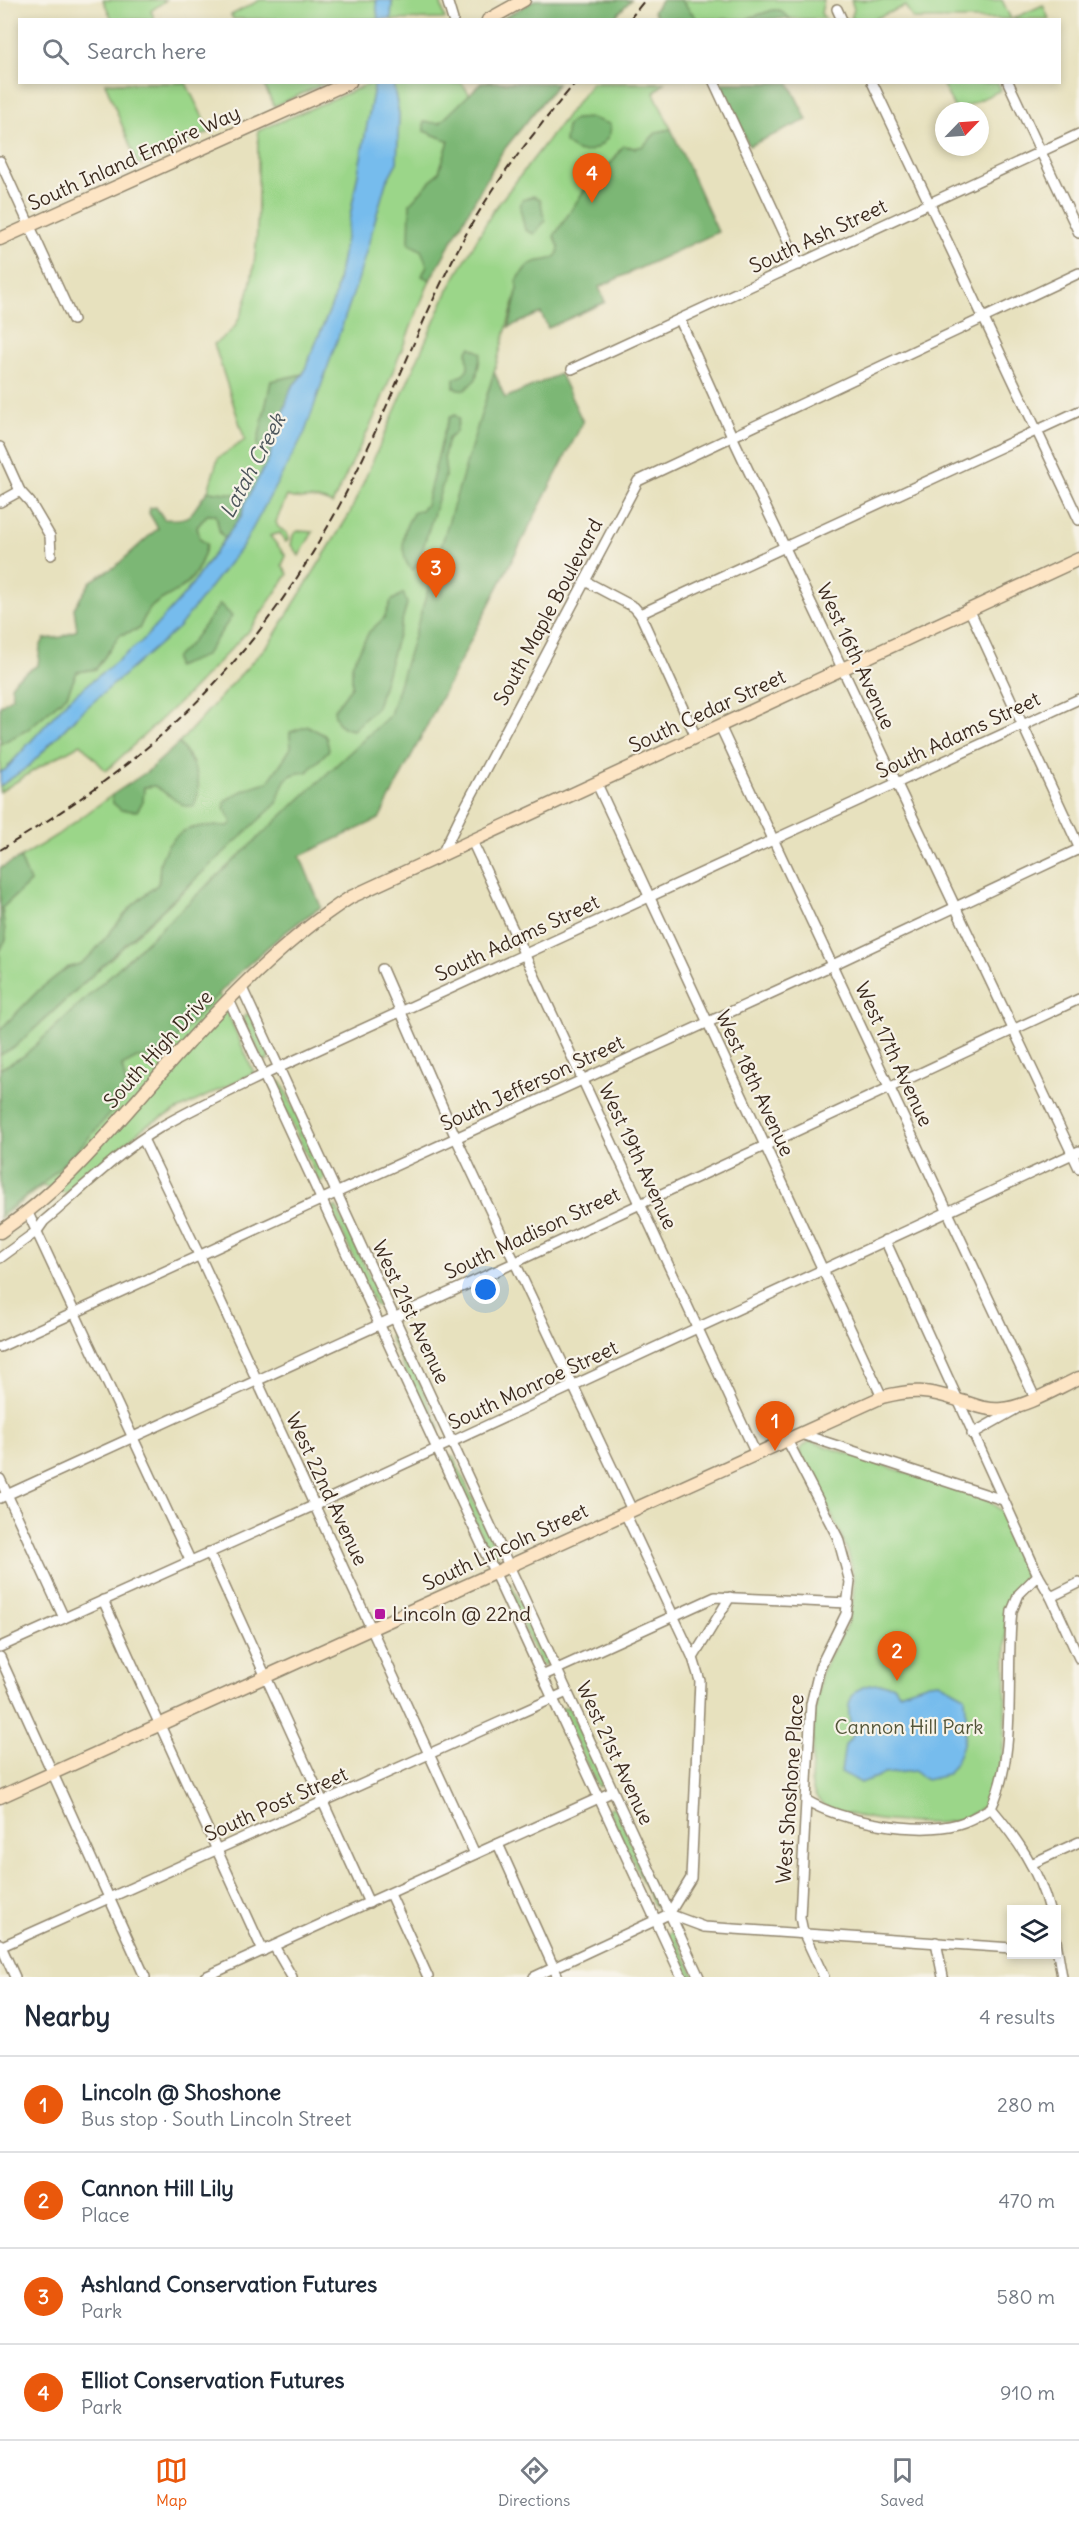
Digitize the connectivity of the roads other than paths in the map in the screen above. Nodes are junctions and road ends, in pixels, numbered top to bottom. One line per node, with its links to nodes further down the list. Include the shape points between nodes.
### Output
1 (447, 0): 4 (street)
2 (524, 0): 5 (street)
3 (837, 9): 6 (street)
4 (452, 18)
5 (492, 18)
6 (841, 18)
7 (347, 84): 15 (street, South Inland Empire Way)
8 (715, 84): 18 (street)
9 (873, 84): 14 (street)
10 (1009, 84): 12 (street)
11 (1079, 134): 12 (street, South Ash Street)
12 (1040, 152): 14 (street, South Ash Street); 16 (street)
13 (0, 161): 15 (street)
14 (930, 203): 18 (street, South Ash Street); 20 (street)
15 (30, 225): 17 (street, South Inland Empire Way); 21 (street)
16 (1079, 233)
17 (0, 239)
18 (799, 266): 22 (street, South Ash Street)
19 (1079, 273): 20 (street, South Maple Boulevard)
20 (984, 317): 25 (street); 26 (street, South Maple Boulevard)
21 (73, 320)
22 (680, 320): 23 (street, South Ash Street); 26 (street, West 16th Avenue)
23 (572, 369)
24 (1079, 411): 25 (street)
25 (1038, 431): 30 (street); 31 (street)
26 (732, 436): 31 (street, West 16th Avenue); 34 (street, South Maple Boulevard, via 638,480)
27 (0, 447): 28 (street)
28 (20, 491): 29 (street); 32 (street, via 50,536)
29 (0, 502)
30 (1079, 520)
31 (786, 549): 36 (street); 37 (street, West 16th Avenue)
32 (51, 555)
33 (1079, 559): 35 (street, South Cedar Street)
34 (585, 581): 36 (street); 47 (street, South Maple Boulevard)
35 (970, 611): 37 (street, South Cedar Street); 39 (street)
36 (640, 614): 41 (street)
37 (843, 669): 40 (street, South Cedar Street); 43 (street, West 16th Avenue)
38 (1079, 699): 39 (street, South Adams Street)
39 (1023, 725): 43 (street, South Adams Street); 46 (street)
40 (720, 726): 41 (street, South Cedar Street); 44 (street, West 17th Avenue)
41 (696, 737): 42 (street, South Cedar Street)
42 (597, 784): 45 (street, South Cedar Street); 49 (street, West 18th Avenue)
43 (897, 784): 44 (street, South Adams Street); 50 (street, West 16th Avenue)
44 (772, 840): 49 (street, South Adams Street); 52 (street, West 17th Avenue)
45 (472, 841): 47 (street, South Cedar Street); 51 (street, West 19th Avenue)
46 (1079, 848): 50 (street, South Jefferson Street)
47 (442, 854): 48 (street, South Cedar Street)
48 (351, 897): 54 (street, South High Drive, via 306,929)
49 (648, 897): 51 (street, South Adams Street); 58 (street, West 18th Avenue)
50 (955, 908): 52 (street, South Jefferson Street); 59 (street, West 16th Avenue)
51 (524, 955): 57 (street, South Adams Street); 62 (street, West 19th Avenue)
52 (832, 965): 58 (street, South Jefferson Street); 63 (street, West 17th Avenue)
53 (382, 969): 57 (street)
54 (242, 988): 56 (street, South High Drive); 60 (street, West 21st Avenue)
55 (1079, 999): 59 (street, South Madison Street)
56 (229, 1000): 61 (street, West 21st Avenue); 73 (street, South High Drive, via 71,1174)
57 (399, 1011): 60 (street, South Adams Street); 64 (street)
58 (707, 1023): 62 (street, South Jefferson Street); 66 (street, West 18th Avenue)
59 (1013, 1029): 63 (street, South Madison Street); 67 (street, West 16th Avenue)
60 (278, 1068): 61 (street, South Adams Street); 69 (street, West 21st Avenue)
61 (264, 1075): 65 (street, South Adams Street); 70 (street, West 21st Avenue)
62 (582, 1080): 64 (street, South Jefferson Street); 71 (street, West 19th Avenue)
63 (890, 1087): 66 (street, South Madison Street); 72 (street, West 17th Avenue)
64 (456, 1138): 69 (street, South Jefferson Street); 79 (street)
65 (143, 1139): 74 (street, South Adams Street); 77 (street, West 22nd Avenue)
66 (764, 1145): 71 (street, South Madison Street); 80 (street, West 18th Avenue)
67 (1076, 1153): 68 (street, West 16th Avenue); 72 (street, South Monroe Street)
68 (1079, 1168)
69 (336, 1193): 70 (street, South Jefferson Street); 82 (street, West 21st Avenue)
70 (321, 1200): 77 (street, South Jefferson Street); 83 (street, West 21st Avenue)
71 (640, 1202): 79 (street, South Madison Street); 84 (street, West 19th Avenue)
72 (948, 1210): 76 (street, South Monroe Street); 90 (street, West 17th Avenue)
73 (28, 1213): 74 (street); 75 (street, South High Drive)
74 (37, 1231): 78 (street, South Adams Street); 81 (street)
75 (0, 1232)
76 (885, 1240): 80 (street, South Monroe Street); 91 (street)
77 (199, 1257): 81 (street, South Jefferson Street); 86 (street, West 22nd Avenue)
78 (0, 1258)
79 (516, 1262): 82 (street, South Madison Street); 88 (street)
80 (822, 1269): 84 (street, South Monroe Street); 89 (street, West 18th Avenue)
81 (76, 1313): 85 (street, South Jefferson Street); 94 (street)
82 (394, 1317): 83 (street, South Madison Street); 96 (street, West 21st Avenue)
83 (378, 1324): 86 (street, South Madison Street); 97 (street, West 21st Avenue)
84 (698, 1329): 88 (street, South Monroe Street); 98 (street, West 19th Avenue)
85 (0, 1347)
86 (257, 1381): 94 (street, South Madison Street); 102 (street, West 22nd Avenue)
87 (1078, 1381): 90 (street, South Lincoln Street)
88 (572, 1387): 96 (street, South Monroe Street); 103 (street)
89 (882, 1397): 91 (street, South Lincoln Street, via 906,1390); 92 (street, South Lincoln Street)
90 (1035, 1398): 91 (street, South Lincoln Street, via 1004,1409 982,1408); 93 (street, South Lincoln Street)
91 (958, 1400): 93 (street)
92 (801, 1434): 95 (street, South Lincoln Street); 101 (street)
93 (972, 1434): 101 (street)
94 (133, 1437): 100 (street, South Madison Street); 105 (street)
95 (787, 1440): 98 (street, South Lincoln Street); 113 (street, West Shoshone Place, via 838,1538 848,1569)
96 (451, 1442): 97 (street, South Monroe Street); 106 (street, West 21st Avenue)
97 (437, 1450): 102 (street, South Monroe Street); 107 (street, West 21st Avenue)
98 (756, 1454): 103 (street, South Lincoln Street)
99 (0, 1479): 100 (street)
100 (4, 1496): 115 (street)
101 (1003, 1500): 108 (street)
102 (315, 1506): 104 (street, South Monroe Street); 116 (street, West 22nd Avenue)
103 (628, 1512): 106 (street, South Lincoln Street); 114 (street)
104 (209, 1552): 105 (street, South Monroe Street); 122 (street)
105 (190, 1560): 112 (street, South Monroe Street)
106 (509, 1568): 107 (street, South Lincoln Street); 121 (street, West 21st Avenue)
107 (495, 1574): 116 (street, South Lincoln Street); 123 (street, West 21st Avenue)
108 (1038, 1575): 111 (street); 134 (street, via 1019,1594 1012,1611 1006,1756)
109 (1079, 1583): 111 (street)
110 (730, 1597): 113 (street); 114 (street, via 715,1597); 119 (street)
111 (1051, 1597): 120 (street)
112 (103, 1600): 115 (street, South Monroe Street); 126 (street)
113 (848, 1603): 132 (street, West Shoshone Place, via 842,1626 814,1685)
114 (673, 1616): 119 (street); 121 (street)
115 (64, 1618): 117 (street, South Monroe Street)
116 (372, 1630): 122 (street, South Lincoln Street); 127 (street, West 22nd Avenue)
117 (0, 1647)
118 (0, 1657): 128 (street)
119 (693, 1658): 144 (street, via 700,1681 691,1878)
120 (1079, 1658)
121 (556, 1670): 123 (street); 124 (street, West 21st Avenue)
122 (266, 1676): 126 (street, South Lincoln Street); 133 (street)
123 (542, 1676): 125 (street, West 21st Avenue)
124 (567, 1692): 125 (street, South Post Street); 129 (street, West 21st Avenue)
125 (553, 1699): 127 (street, South Post Street); 131 (street, West 21st Avenue)
126 (160, 1726): 128 (street, South Lincoln Street); 137 (street)
127 (430, 1755): 133 (street, South Post Street); 138 (street, West 22nd Avenue)
128 (53, 1774): 130 (street, South Lincoln Street); 141 (street)
129 (612, 1792): 131 (street); 144 (street, West 21st Avenue)
130 (0, 1797)
131 (598, 1798): 136 (street); 145 (street, West 21st Avenue)
132 (806, 1800): 134 (street, via 844,1818 918,1828 957,1825); 146 (street, West Shoshone Place, via 800,1917)
133 (324, 1803): 137 (street, South Post Street); 142 (street)
134 (991, 1808): 139 (street)
135 (1079, 1842): 139 (street)
136 (498, 1844): 138 (street); 153 (street)
137 (216, 1851): 141 (street, South Post Street); 151 (street)
138 (475, 1854): 140 (street)
139 (1031, 1864): 143 (street)
140 (390, 1894): 142 (street); 158 (street)
141 (109, 1899): 148 (street, South Post Street); 155 (street)
142 (369, 1903): 149 (street)
143 (1047, 1905)
144 (669, 1914): 145 (street); 146 (street, via 704,1927); 161 (street, West 21st Avenue)
145 (655, 1920): 153 (street); 160 (street, West 21st Avenue)
146 (803, 1932): 147 (street); 162 (street, West Shoshone Place)
147 (936, 1942): 150 (street); 163 (street)
148 (0, 1946): 154 (street)
149 (274, 1946): 151 (street); 157 (street)
150 (1007, 1948)
151 (263, 1951): 156 (street)
152 (1059, 1959): 164 (street)
153 (556, 1972): 159 (street)
154 (15, 1977)
155 (145, 1977)
156 (205, 1977)
157 (292, 1977)
158 (428, 1977)
159 (534, 1977)
160 (682, 1977)
161 (699, 1977)
162 (824, 1977)
163 (944, 1977)
164 (1062, 1977)

